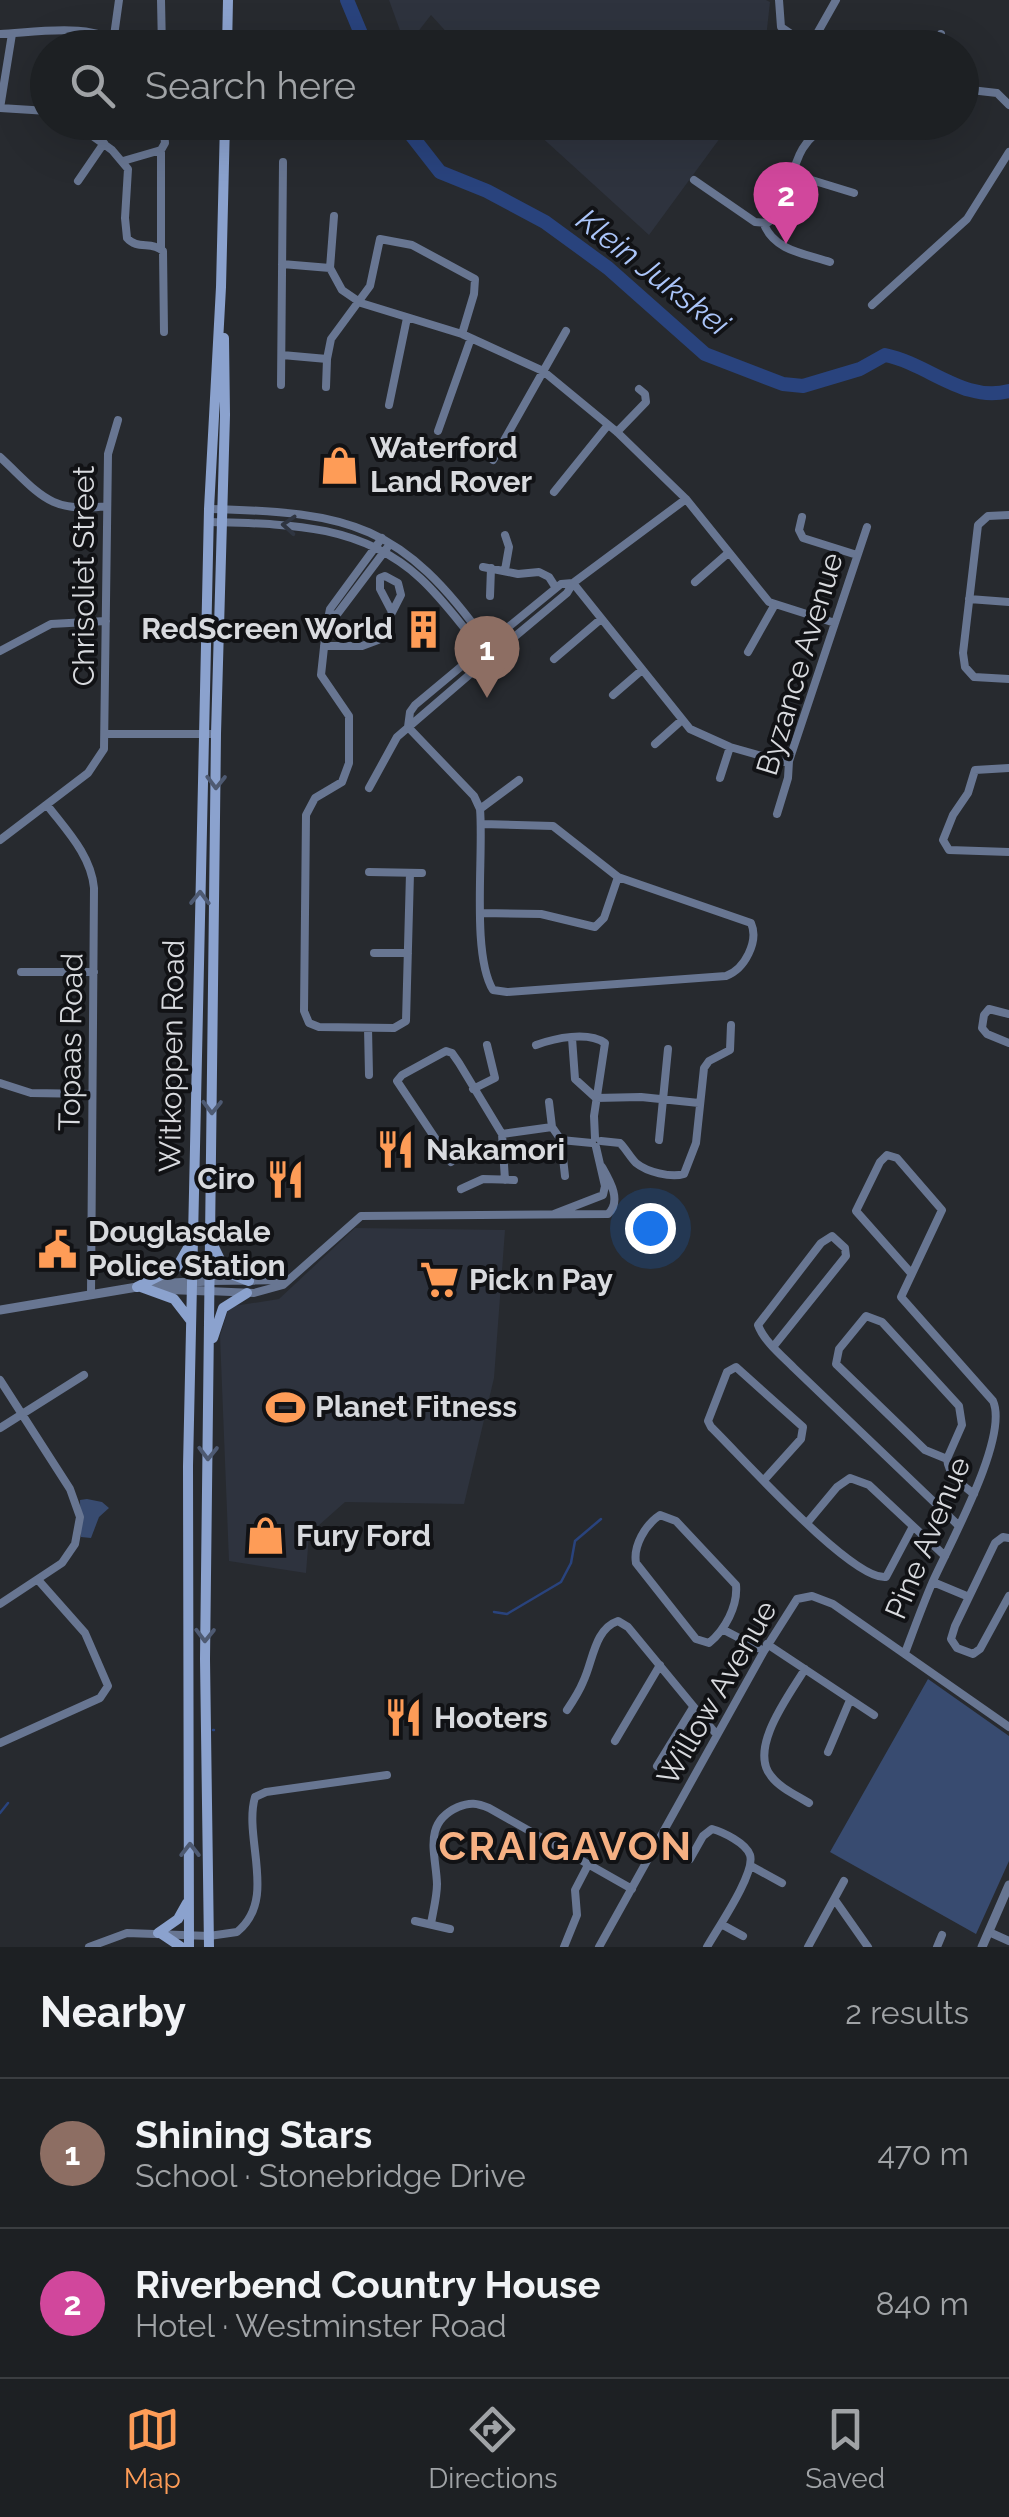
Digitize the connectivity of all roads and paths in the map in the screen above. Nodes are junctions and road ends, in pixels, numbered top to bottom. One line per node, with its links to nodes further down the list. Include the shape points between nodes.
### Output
1 (119, 0): 6 (street)
2 (161, 0): 7 (street)
3 (228, 0): 8 (main road)
4 (779, 0): 9 (street)
5 (836, 0): 10 (street)
6 (115, 30)
7 (162, 30)
8 (227, 30)
9 (786, 30)
10 (820, 30)
11 (30, 33): 13 (street)
12 (0, 34): 13 (street)
13 (12, 34): 16 (street)
14 (979, 91): 15 (street, via 997,93)
15 (1009, 105)
16 (0, 108): 17 (street)
17 (30, 110)
18 (100, 140): 24 (street); 28 (street)
19 (165, 140): 22 (street)
20 (225, 140): 59 (main road, Witkoppen Road, via 226,392)
21 (808, 140): 26 (street)
22 (161, 150): 24 (street); 32 (street)
23 (1009, 152): 37 (street, via 967,218)
24 (123, 161): 32 (street, via 130,241)
25 (282, 162): 34 (street)
26 (792, 174): 29 (street); 31 (street, via 778,215)
27 (694, 180): 31 (street)
28 (78, 181)
29 (854, 193)
30 (334, 216): 35 (street)
31 (764, 224): 33 (street, via 778,245)
32 (161, 248): 40 (street)
33 (830, 262)
34 (282, 264): 35 (street); 42 (street)
35 (330, 268): 36 (street, via 342,290)
36 (360, 303): 38 (street); 41 (street, via 378,242 398,240 475,279); 43 (street, via 334,334)
37 (872, 305)
38 (406, 318): 41 (street); 48 (street)
39 (566, 330): 44 (street)
40 (164, 332)
41 (466, 336): 44 (street); 51 (street)
42 (282, 356): 43 (street); 45 (street)
43 (326, 359): 46 (street)
44 (544, 372): 50 (street); 54 (street)
45 (281, 385)
46 (326, 386)
47 (639, 389): 52 (street, via 646,402)
48 (390, 406)
49 (118, 420): 57 (street, Chrisoliet Street, via 108,448)
50 (608, 424): 52 (street); 55 (street)
51 (438, 431)
52 (617, 432): 56 (street)
53 (1, 460): 57 (street, via 53,504)
54 (492, 460)
55 (554, 492)
56 (686, 499): 65 (street); 69 (street)
57 (107, 506): 79 (street, Chrisoliet Street)
58 (1009, 515): 73 (street, via 980,522)
59 (215, 516): 63 (street, via 321,516); 64 (street, one-way to 59, via 316,528); 96 (main road, Witkoppen Road); 97 (main road, Witkoppen Road)
60 (802, 517): 66 (street, via 803,538)
61 (867, 527): 66 (street, Byzance Avenue)
62 (506, 535): 67 (street)
63 (386, 540): 64 (street); 72 (street, via 425,567)
64 (380, 550): 72 (street); 82 (street, via 330,609)
65 (727, 554): 68 (street); 75 (street)
66 (857, 555): 81 (street, Byzance Avenue)
67 (506, 570): 70 (street, via 543,573); 71 (street, via 487,568)
68 (695, 582)
69 (573, 583): 70 (street); 78 (street); 80 (street)
70 (556, 588): 77 (street)
71 (490, 596)
72 (448, 599): 83 (street)
73 (969, 599): 74 (street); 90 (street, via 965,667 977,678)
74 (1009, 602)
75 (774, 606): 81 (street); 85 (street)
76 (392, 612): 82 (street, via 374,643)
77 (526, 613): 80 (street); 83 (street)
78 (601, 619): 87 (street); 88 (street)
79 (106, 622): 84 (street, via 51,624); 95 (street, Chrisoliet Street)
80 (532, 622): 86 (street)
81 (835, 623): 100 (street, Byzance Avenue)
82 (324, 646): 122 (street, via 321,675 348,716 348,763 342,782 315,798 306,816 304,1011 312,1025)
83 (485, 646): 86 (street, via 495,648); 89 (street)
84 (0, 651)
85 (748, 652)
86 (492, 656): 91 (street)
87 (554, 659)
88 (642, 670): 92 (street); 93 (street)
89 (449, 676): 91 (street); 94 (street, via 414,705)
90 (1009, 679)
91 (457, 685): 94 (street)
92 (613, 694)
93 (682, 720): 98 (street); 99 (street)
94 (408, 727): 104 (street); 106 (street)
95 (106, 734): 96 (street); 105 (street, via 98,762)
96 (203, 734): 97 (street); 148 (main road, Witkoppen Road, one-way to 96)
97 (216, 734): 149 (main road, Witkoppen Road, one-way to 149)
98 (654, 744)
99 (730, 747): 100 (street); 102 (street)
100 (790, 761): 107 (street, Byzance Avenue)
101 (1009, 768): 110 (street, via 975,770 943,840 949,850)
102 (720, 778)
103 (519, 780): 106 (street)
104 (369, 788)
105 (46, 805): 109 (street); 119 (street, Topaas Road, via 91,870)
106 (480, 808): 108 (street)
107 (778, 814)
108 (482, 824): 114 (street, via 553,826); 115 (street)
109 (0, 840)
110 (1009, 852)
111 (369, 872): 112 (street)
112 (410, 873): 113 (street); 117 (street)
113 (422, 873)
114 (618, 877): 115 (street, via 595,927 541,914); 115 (street, via 751,923 754,937 740,968 718,977 497,992 487,977)
115 (482, 913)
116 (374, 953): 117 (street)
117 (408, 953): 122 (street, via 407,1019 394,1028)
118 (21, 972): 119 (street)
119 (94, 972): 131 (street, Topaas Road)
120 (1009, 1014): 124 (street, via 990,1009 982,1028)
121 (731, 1025): 135 (street, via 730,1050 704,1068)
122 (368, 1028): 128 (street)
123 (572, 1038): 126 (street); 132 (street, via 576,1082); 132 (street, via 605,1043)
124 (1009, 1043)
125 (487, 1044): 130 (street, via 495,1078)
126 (536, 1045)
127 (668, 1049): 133 (street)
128 (368, 1075)
129 (0, 1083): 131 (street, via 31,1092)
130 (473, 1088): 137 (street); 141 (street, via 449,1052 397,1081)
131 (92, 1094): 155 (street, Topaas Road)
132 (596, 1098): 133 (street); 140 (street)
133 (662, 1100): 135 (street); 139 (street)
134 (549, 1102): 136 (street)
135 (699, 1103): 140 (street, via 696,1143 681,1176 645,1168 620,1143)
136 (552, 1127): 137 (street); 138 (street)
137 (502, 1134): 144 (street, via 509,1180 483,1178)
138 (562, 1140): 140 (street); 143 (street)
139 (660, 1140)
140 (596, 1142): 142 (street)
141 (451, 1162)
142 (602, 1167): 145 (street); 146 (street)
143 (564, 1176)
144 (460, 1189)
145 (603, 1196): 146 (street); 147 (street)
146 (615, 1200): 147 (street, via 608,1214)
147 (550, 1216): 154 (street, via 361,1216 292,1280 273,1289)
148 (194, 1228): 151 (main road, Witkoppen Road); 153 (main road, via 177,1267)
149 (212, 1239): 152 (main road, Witkoppen Road); 154 (main road, via 226,1272)
150 (910, 1272): 150 (street, via 942,1210 887,1156 856,1211); 166 (street, Pine Avenue, via 900,1297 993,1401 998,1418)
151 (192, 1286): 152 (street); 153 (street); 157 (main road, Witkoppen Road)
152 (209, 1286): 154 (street); 159 (main road, Witkoppen Road)
153 (141, 1287): 155 (street); 157 (main road, via 174,1300)
154 (248, 1287): 159 (main road, via 220,1314)
155 (91, 1294): 156 (street)
156 (0, 1310)
157 (191, 1322): 201 (main road, Witkoppen Road, one-way to 157)
158 (773, 1347): 158 (street, via 846,1256 832,1236 758,1325); 168 (street)
159 (208, 1369): 212 (main road, Witkoppen Road, one-way to 212)
160 (84, 1374): 162 (street)
161 (0, 1380): 162 (street)
162 (20, 1415): 163 (street); 172 (street, via 70,1489 80,1518 71,1551)
163 (0, 1428)
164 (947, 1459): 164 (street, via 962,1410 882,1322 866,1316 839,1349 836,1364 925,1450); 166 (street, via 949,1470)
165 (765, 1479): 165 (street, via 801,1439 803,1427 736,1367 727,1372 708,1421); 167 (street)
166 (974, 1494): 168 (street, Pine Avenue)
167 (807, 1523): 169 (street, via 850,1478 869,1485); 169 (street, via 838,1553 879,1578 889,1574)
168 (959, 1526): 171 (street, Pine Avenue)
169 (912, 1528): 171 (street)
170 (1009, 1538): 175 (street, via 995,1543)
171 (945, 1556): 173 (street, Pine Avenue)
172 (39, 1581): 176 (street); 189 (street, via 85,1633 108,1686 100,1698)
173 (933, 1582): 175 (street); 179 (street, Pine Avenue)
174 (1009, 1596): 175 (street, via 973,1654 952,1640)
175 (969, 1597)
176 (0, 1604)
177 (722, 1629): 177 (street, via 708,1643 696,1639 638,1568 636,1549 656,1517 676,1521 734,1582 736,1600); 178 (street)
178 (766, 1647): 179 (street, Willow Avenue, via 797,1599 812,1596); 181 (street); 187 (street, Willow Avenue)
179 (905, 1652): 186 (street)
180 (660, 1665): 183 (street); 184 (street, via 615,1621 594,1649); 188 (street)
181 (805, 1669): 182 (street); 193 (street, via 766,1739 764,1758 772,1778)
182 (850, 1700): 185 (street); 190 (street)
183 (692, 1708): 187 (street); 191 (street)
184 (567, 1710)
185 (874, 1715)
186 (1007, 1721)
187 (716, 1736): 200 (street, Willow Avenue)
188 (615, 1741)
189 (0, 1743)
190 (828, 1752)
191 (657, 1766)
192 (387, 1775): 212 (street, via 261,1793 254,1800 254,1909 237,1932)
193 (809, 1803)
194 (690, 1859): 196 (street, via 714,1829 747,1848)
195 (588, 1865): 200 (street); 204 (street, via 483,1805 460,1806 441,1817 434,1833); 217 (street, via 575,1890 577,1915)
196 (751, 1866): 198 (street); 205 (street)
197 (844, 1881): 202 (street)
198 (782, 1883)
199 (1009, 1885): 207 (street)
200 (632, 1888): 214 (street, Willow Avenue)
201 (190, 1893): 208 (main road, via 182,1914); 211 (main road, Witkoppen Road)
202 (834, 1900): 219 (street); 220 (street)
203 (415, 1921): 204 (street)
204 (431, 1924): 206 (street)
205 (720, 1924): 210 (street); 218 (street)
206 (450, 1928)
207 (988, 1932): 213 (street); 222 (street)
208 (160, 1934): 211 (street); 215 (street, via 127,1933); 216 (main road)
209 (942, 1935): 221 (street)
210 (743, 1936)
211 (189, 1941): 212 (street)
212 (209, 1941)
213 (1009, 1941)
214 (602, 1946)
215 (89, 1947)
216 (181, 1947)
217 (564, 1947)
218 (707, 1947)
219 (808, 1947)
220 (868, 1947)
221 (937, 1947)
222 (982, 1947)

